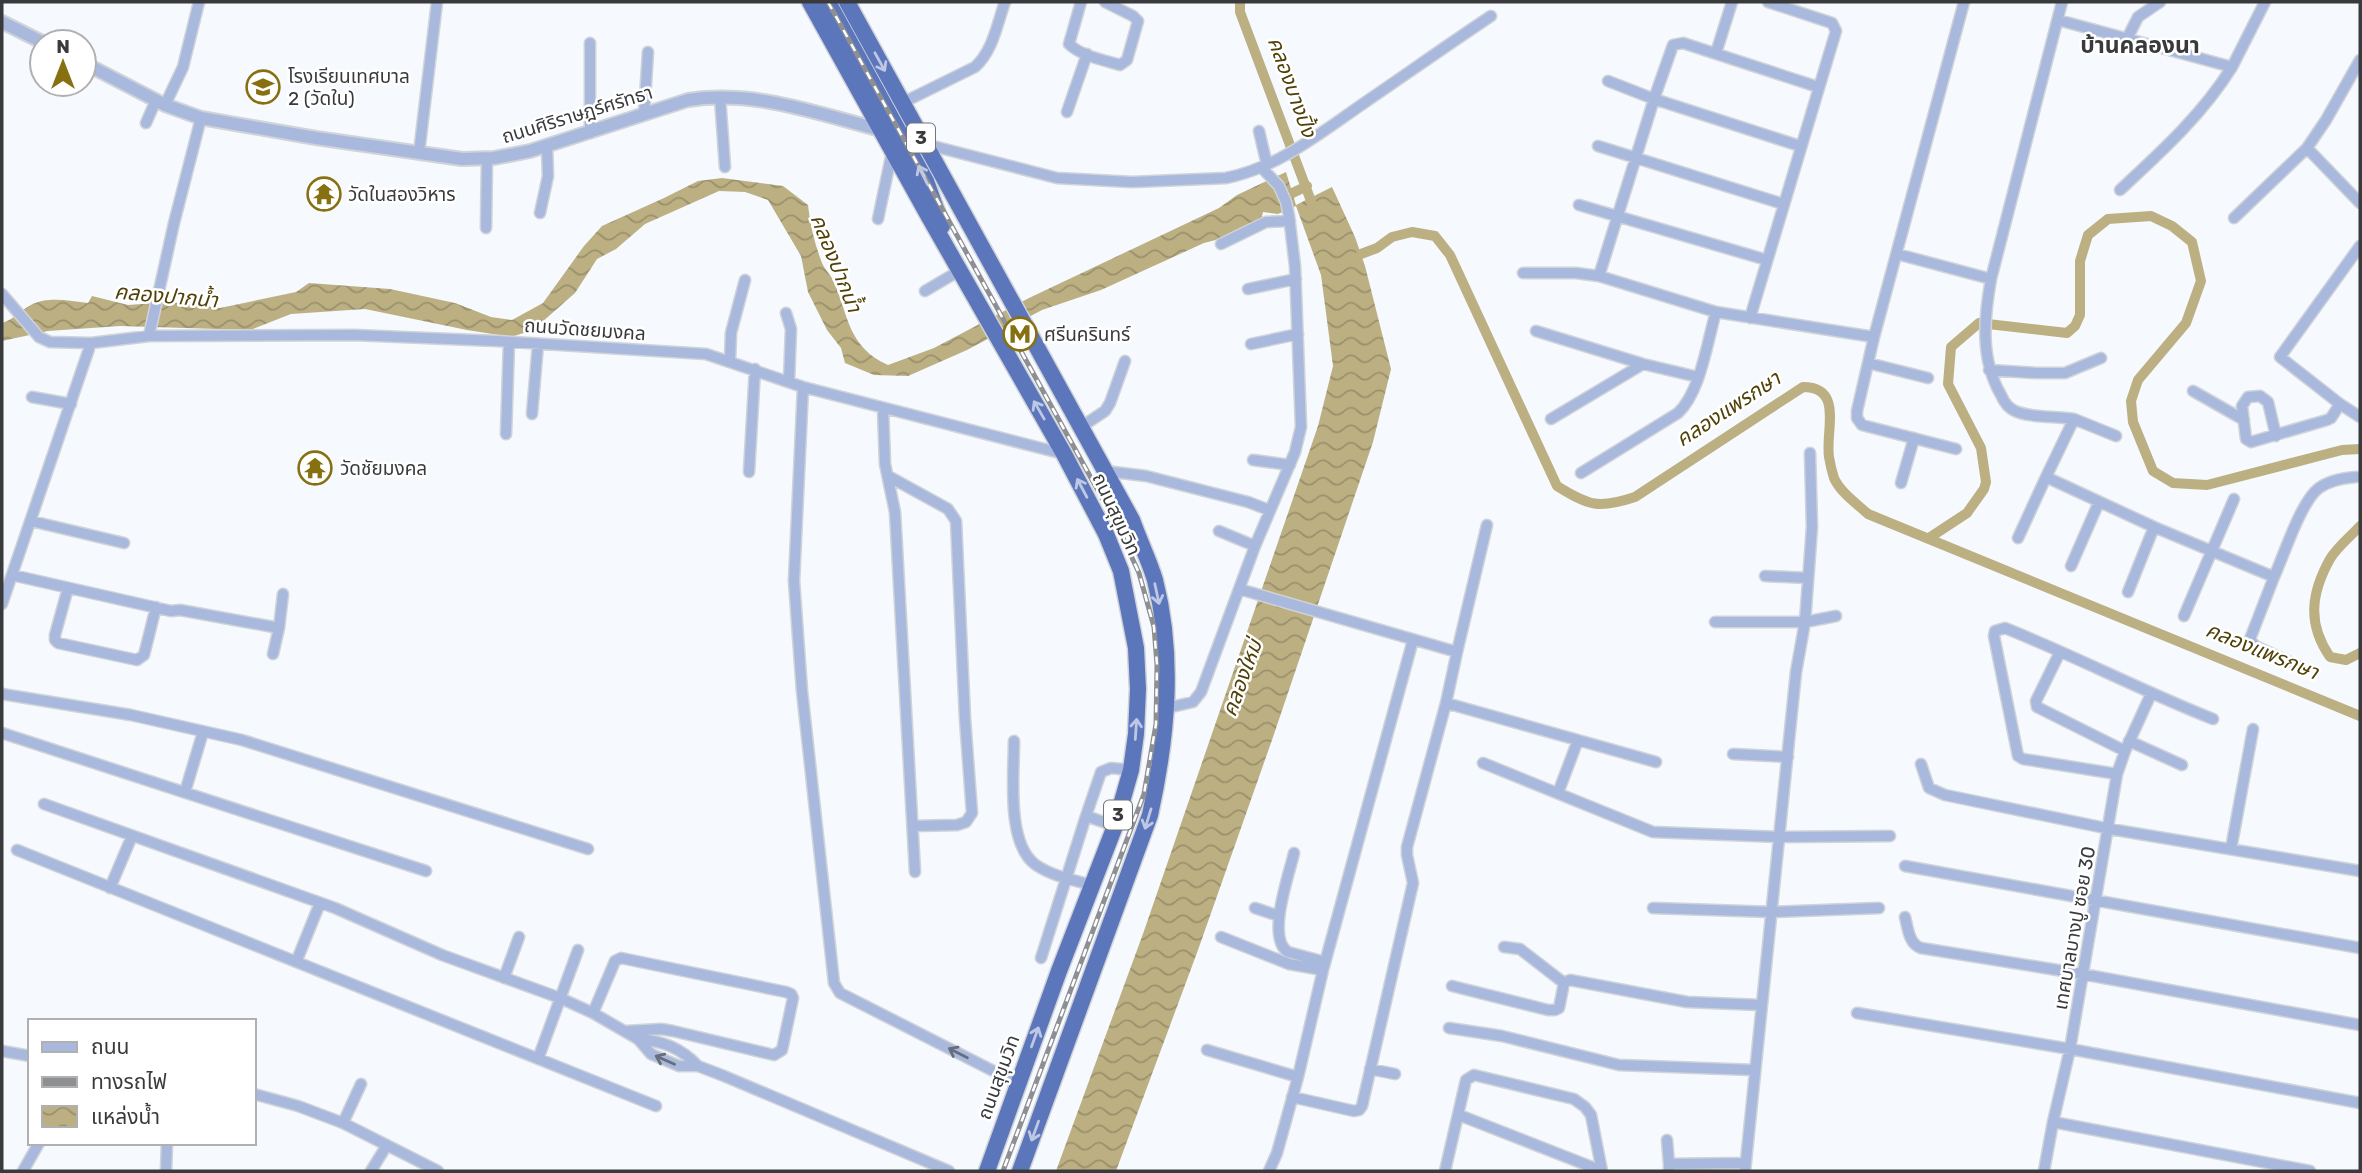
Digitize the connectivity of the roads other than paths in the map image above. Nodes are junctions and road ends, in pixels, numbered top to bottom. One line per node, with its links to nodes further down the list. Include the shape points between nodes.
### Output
1 (199, 2): 31 (street, via 183,66)
2 (437, 2): 46 (street)
3 (810, 2): 37 (highway, ถนนสุขุมวิท / 3)
4 (828, 2): 45 (highway)
5 (847, 2): 32 (highway, ถนนสุขุมวิท / 3, one-way to 32)
6 (1005, 2): 32 (street, via 987,53 975,67)
7 (1081, 2): 23 (street, via 1069,44)
8 (1105, 2): 23 (street, via 1138,21 1127,60 1120,65)
9 (1732, 2): 22 (street)
10 (1768, 2): 28 (street, via 1834,24 1836,31)
11 (1964, 2): 63 (street)
12 (2062, 2): 16 (street)
13 (2160, 2): 19 (street, via 2138,17)
14 (2265, 2): 25 (street)
15 (1491, 16): 50 (street)
16 (2057, 20): 19 (street); 69 (street)
17 (2, 22): 18 (street)
18 (28, 35)
19 (2127, 40): 25 (street)
20 (590, 43): 39 (street)
21 (648, 52): 34 (street)
22 (1716, 53): 28 (street); 30 (street, via 1683,43 1673,45)
23 (1087, 54): 33 (street)
24 (2360, 60): 44 (street)
25 (2232, 67): 51 (street, via 2184,129)
26 (98, 70): 31 (street, ถนนศิริราษฎร์ศรัทธา)
27 (1608, 81): 30 (street)
28 (1818, 87): 43 (street)
29 (720, 97): 34 (street, ถนนศิริราษฎร์ศรัทธา, via 688,100); 37 (street, ถนนศิริราษฎร์ศรัทธา, via 775,102); 49 (street)
30 (1654, 99): 43 (street); 47 (street)
31 (161, 102): 35 (street, ถนนศิริราษฎร์ศรัทธา); 36 (street)
32 (902, 103): 40 (highway, ถนนสุขุมวิท / 3)
33 (1067, 113)
34 (644, 114): 39 (street, ถนนศิริราษฎร์ศรัทธา)
35 (201, 118): 46 (street, ถนนศิริราษฎร์ศรัทธา); 78 (street)
36 (146, 123)
37 (881, 130): 45 (highway, ถนนสุขุมวิท / 3)
38 (1259, 131): 50 (street)
39 (590, 133): 41 (street, ถนนศิริราษฎร์ศรัทธา)
40 (925, 144): 50 (street, via 1057,178 1087,181 1226,178); 106 (highway, ถนนสุขุมวิท / 3)
41 (547, 146): 48 (street, ถนนศิริราษฎร์ศรัทธา); 55 (street, via 548,176)
42 (1598, 146): 47 (street)
43 (1800, 146): 53 (street)
44 (2307, 148): 52 (street); 57 (street)
45 (900, 149): 58 (street); 65 (highway, ถนนสุขุมวิท / 3, one-way to 45)
46 (419, 153): 48 (street, ถนนศิริราษฎร์ศรัทธา)
47 (1637, 157): 53 (street); 56 (street)
48 (487, 158): 60 (street)
49 (724, 167)
50 (1267, 167): 59 (street, via 1286,202)
51 (2120, 190)
52 (2360, 203)
53 (1783, 204): 64 (street)
54 (1579, 205): 56 (street)
55 (540, 213)
56 (1618, 215): 64 (street); 67 (street)
57 (2234, 218)
58 (878, 219)
59 (1289, 219): 61 (street, via 1266,222); 68 (street)
60 (486, 228)
61 (1221, 244)
62 (2360, 246): 99 (street, via 2280,357)
63 (1897, 254): 69 (street); 80 (street)
64 (1767, 260): 76 (street)
65 (959, 271): 72 (street); 113 (highway, ถนนสุขุมวิท / 3, one-way to 65)
66 (1523, 273): 67 (street)
67 (1599, 276): 74 (street)
68 (1296, 279): 71 (street); 79 (street)
69 (1991, 279): 91 (street, via 1985,336)
70 (745, 280): 86 (street, via 731,333)
71 (1248, 289)
72 (925, 291)
73 (2, 295): 82 (street, ถนนวัดชยมงคล, via 39,337 50,342)
74 (1716, 312): 76 (street); 92 (street)
75 (786, 313): 94 (street, via 791,329)
76 (1750, 318): 80 (street)
77 (1536, 331): 89 (street)
78 (149, 333): 81 (street, ถนนวัดชยมงคล); 82 (street, ถนนวัดชยมงคล)
79 (1298, 334): 84 (street); 115 (street, via 1301,427)
80 (1874, 337): 88 (street)
81 (509, 342): 83 (street, ถนนวัดชยมงคล); 107 (street)
82 (91, 343): 98 (street)
83 (538, 344): 86 (street, ถนนวัดชยมงคล, via 706,354); 101 (street)
84 (1251, 344)
85 (2101, 358): 91 (street, via 2065,373)
86 (730, 361): 90 (street, ถนนวัดชยมงคล)
87 (1125, 361): 106 (street, via 1111,403)
88 (1868, 363): 93 (street); 110 (street, via 1857,411 1859,422)
89 (1643, 364): 92 (street); 103 (street)
90 (755, 369): 94 (street, ถนนวัดชยมงคล); 117 (street)
91 (1989, 370): 104 (street, via 2006,405 2014,411)
92 (1698, 377): 118 (street, via 1692,397 1678,413)
93 (1928, 379)
94 (789, 381): 95 (street, ถนนวัดชยมงคล)
95 (803, 387): 100 (street, ถนนวัดชยมงคล); 235 (street, one-way to 95, via 840,993 834,983 794,581)
96 (2193, 391): 105 (street)
97 (32, 397): 98 (street)
98 (71, 404): 126 (street)
99 (2340, 404): 102 (street); 109 (street, via 2327,421)
100 (883, 408): 113 (street, ถนนวัดชยมงคล); 119 (street)
101 (532, 414)
102 (2360, 417)
103 (1551, 419)
104 (2074, 419): 108 (street); 120 (street)
105 (2244, 420): 109 (street, via 2248,441); 109 (street, via 2243,402 2260,396 2267,402)
106 (1081, 427): 116 (highway, ถนนสุขุมวิท / 3)
107 (506, 434)
108 (2116, 436)
109 (2276, 436)
110 (1914, 438): 111 (street); 122 (street)
111 (1956, 449)
112 (1810, 453): 138 (street)
113 (1064, 454): 173 (highway, ถนนสุขุมวิท / 3, one-way to 113, via 1138,689 1130,609 1106,534)
114 (1253, 460): 115 (street)
115 (1290, 465): 125 (street)
116 (1105, 471): 125 (street, via 1146,476); 159 (highway, ถนนสุขุมวิท / 3, one-way to 159, via 1132,520 1154,578 1163,620)
117 (749, 472)
118 (1581, 473)
119 (888, 476): 179 (street, via 895,512); 179 (street, via 948,509 956,521 972,813 957,825)
120 (2046, 477): 124 (street); 130 (street)
121 (2356, 477): 137 (street, via 2327,484 2311,495)
122 (1901, 483)
123 (2234, 499): 133 (street)
124 (2099, 502): 128 (street); 134 (street)
125 (1269, 510): 132 (street)
126 (31, 521): 131 (street); 135 (street)
127 (1488, 526): 152 (street)
128 (2154, 527): 133 (street); 142 (street)
129 (1219, 531): 132 (street)
130 (2018, 538)
131 (124, 543)
132 (1255, 546): 141 (street)
133 (2213, 550): 137 (street); 147 (street)
134 (2071, 566)
135 (12, 575): 139 (street); 140 (street)
136 (1765, 576): 138 (street)
137 (2274, 577): 155 (street, via 2250,639 2255,646)
138 (1808, 578): 149 (street)
139 (4, 587): 144 (street)
140 (68, 588): 145 (street); 145 (street, via 55,635 58,643 137,660 144,656)
141 (1239, 589): 151 (street); 159 (street, via 1198,698)
142 (2128, 592)
143 (284, 594): 150 (street)
144 (2, 604)
145 (156, 607): 150 (street)
146 (1836, 616): 149 (street)
147 (2184, 616)
148 (1715, 622): 149 (street)
149 (1805, 622): 168 (street)
150 (279, 628): 154 (street)
151 (1413, 640): 152 (street); 211 (street)
152 (1457, 652): 158 (street)
153 (2060, 652): 157 (street); 166 (street, via 2037,707); 174 (street, via 2005,628 1995,631 2018,756)
154 (273, 654)
155 (2296, 665)
156 (2, 694): 162 (street)
157 (2151, 694): 160 (street); 166 (street, เทศบาลบางปู ซอย 30)
158 (1446, 703): 164 (street); 230 (street, via 1408,848 1413,883)
159 (1167, 708): 255 (highway, ถนนสุขุมวิท / 3, one-way to 255, via 1150,815)
160 (2213, 719)
161 (2253, 729): 187 (street)
162 (203, 732): 175 (street); 186 (street, via 242,740)
163 (2, 733): 175 (street)
164 (1578, 740): 169 (street); 176 (street)
165 (1014, 741): 193 (street, via 1018,839 1037,866)
166 (2127, 746): 172 (street); 174 (street, เทศบาลบางปู ซอย 30)
167 (1733, 754): 168 (street)
168 (1788, 757): 184 (street)
169 (1656, 762)
170 (1483, 763): 176 (street)
171 (1921, 764): 181 (street, via 1929,788 1945,795)
172 (2182, 765)
173 (1131, 770): 178 (street, via 1101,772); 180 (highway, ถนนสุขุมวิท / 3)
174 (2118, 774): 181 (street, เทศบาลบางปู ซอย 30)
175 (185, 792): 190 (street)
176 (1558, 793): 184 (street, via 1653,832)
177 (44, 804): 182 (street)
178 (1086, 816): 180 (street); 193 (street)
179 (913, 826): 192 (street)
180 (1115, 826): 194 (highway, ถนนสุขุมวิท / 3)
181 (2110, 828): 187 (street); 196 (street, เทศบาลบางปู ซอย 30)
182 (132, 836): 195 (street); 197 (street)
183 (1890, 836): 184 (street)
184 (1781, 837): 201 (street)
185 (18, 849): 195 (street)
186 (588, 849)
187 (2231, 849): 191 (street)
188 (1294, 853): 202 (street)
189 (1905, 866): 196 (street)
190 (426, 871)
191 (2360, 871)
192 (915, 872)
193 (1067, 878): 194 (street); 209 (street)
194 (1092, 885): 235 (highway, ถนนสุขุมวิท / 3, one-way to 194)
195 (110, 888): 210 (street)
196 (2095, 899): 207 (street); 212 (street, เทศบาลบางปู ซอย 30)
197 (320, 903): 210 (street); 213 (street)
198 (1255, 908): 202 (street)
199 (1653, 908): 201 (street)
200 (1879, 908): 201 (street)
201 (1772, 912): 217 (street)
202 (1279, 916): 211 (street, via 1283,949)
203 (1905, 917): 212 (street, via 1912,941 1921,948)
204 (520, 937): 213 (street)
205 (1221, 937): 211 (street, via 1289,964)
206 (1504, 947): 214 (street, via 1520,949)
207 (2360, 947)
208 (578, 950): 216 (street)
209 (1041, 958)
210 (297, 960): 228 (street)
211 (1324, 966): 233 (street)
212 (2082, 974): 220 (street); 224 (street, เทศบาลบางปู ซอย 30)
213 (504, 978): 216 (street)
214 (1564, 983): 215 (street, via 1555,1010); 217 (street, via 1570,980 1687,1002)
215 (1452, 986)
216 (560, 998): 218 (street); 228 (street)
217 (1761, 1006): 231 (street)
218 (593, 1013): 222 (street); 222 (street, via 615,961 621,958 786,992 793,998 782,1050 774,1055 661,1029)
219 (1857, 1013): 224 (street)
220 (2360, 1025)
221 (1449, 1028): 231 (street, via 1619,1065)
222 (627, 1032): 223 (street)
223 (638, 1039): 229 (street, via 660,1041 686,1053); 229 (street, one-way to 223, via 679,1066 651,1054)
224 (2070, 1049): 238 (street); 241 (street, เทศบาลบางปู ซอย 30)
225 (1207, 1050): 233 (street)
226 (2, 1051): 227 (street)
227 (28, 1056)
228 (538, 1059): 239 (street)
229 (698, 1066): 253 (street)
230 (1370, 1069): 232 (street); 237 (street, via 1359,1110)
231 (1754, 1070): 247 (street)
232 (1395, 1074)
233 (1298, 1077): 237 (street)
234 (361, 1084): 242 (street)
235 (1018, 1084): 254 (highway, ถนนสุขุมวิท / 3)
236 (256, 1095): 242 (street)
237 (1292, 1097): 256 (street)
238 (2360, 1103)
239 (656, 1106)
240 (1459, 1115): 240 (street, via 1511,1135 1602,1171 1591,1115 1574,1099 1474,1075 1466,1080); 257 (street)
241 (2053, 1122): 258 (street, เทศบาลบางปู ซอย 30); 259 (street)
242 (343, 1123): 246 (street)
243 (1667, 1140): 248 (street)
244 (38, 1145): 249 (street)
245 (167, 1145): 250 (street)
246 (387, 1145): 251 (street); 252 (street)
247 (1745, 1167): 248 (street)
248 (1669, 1168)
249 (23, 1171)
250 (166, 1171)
251 (371, 1171)
252 (439, 1171)
253 (949, 1171)
254 (987, 1171)
255 (1020, 1171)
256 (1269, 1171)
257 (1445, 1171)
258 (2044, 1171)
259 (2310, 1171)

